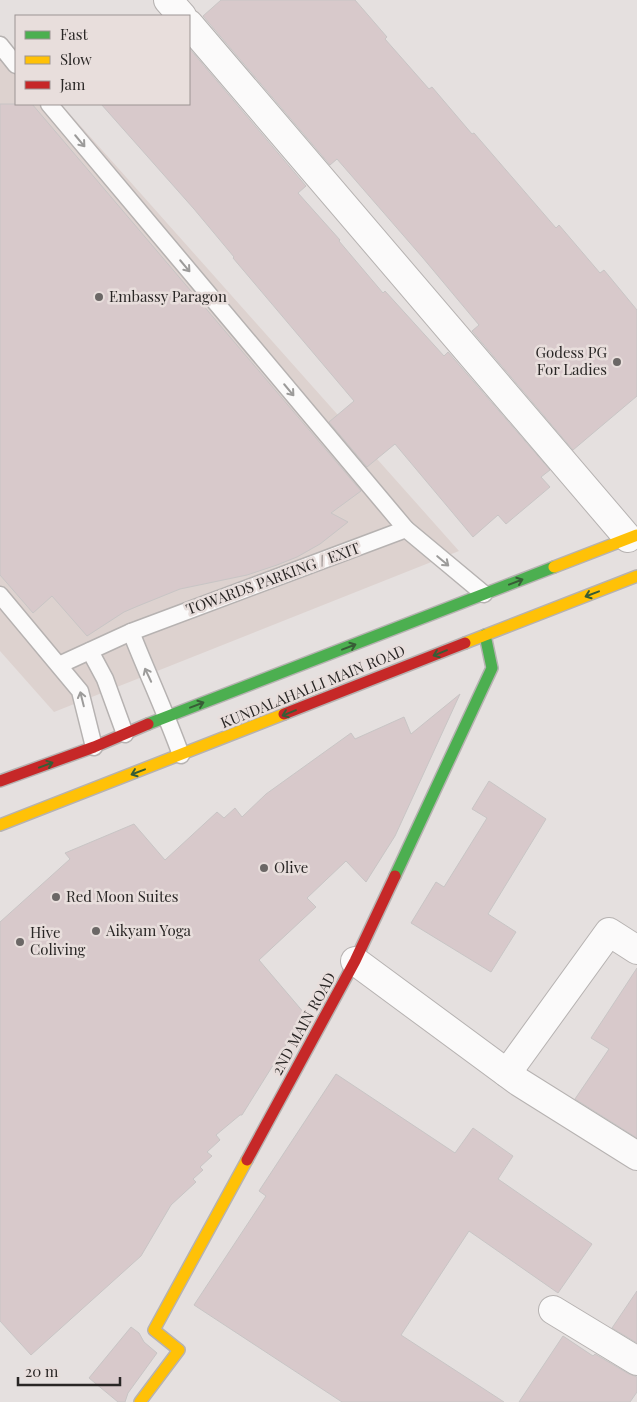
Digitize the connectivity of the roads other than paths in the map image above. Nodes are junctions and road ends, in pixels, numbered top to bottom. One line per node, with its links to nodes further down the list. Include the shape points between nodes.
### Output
1 (168, 0): 2 (street)
2 (181, 15)
3 (190, 25): 8 (street)
4 (0, 45): 5 (lane)
5 (15, 64)
6 (50, 105): 7 (lane, one-way to 7)
7 (406, 529): 10 (lane, one-way to 10); 12 (lane, TOWARDS PARKING / EXIT)
8 (633, 536): 10 (main road, KUNDALAHALLI MAIN ROAD, one-way to 8)
9 (637, 576): 13 (main road, KUNDALAHALLI MAIN ROAD, one-way to 13)
10 (484, 594): 16 (main road, KUNDALAHALLI MAIN ROAD, one-way to 10)
11 (0, 595): 15 (lane)
12 (131, 632): 14 (lane, TOWARDS PARKING / EXIT); 16 (lane, one-way to 12)
13 (485, 635): 19 (main road, KUNDALAHALLI MAIN ROAD, one-way to 19); 23 (main road, 2ND MAIN ROAD, via 492,668)
14 (90, 651): 15 (lane, TOWARDS PARKING / EXIT); 17 (lane, via 105,679)
15 (58, 665): 18 (lane, one-way to 15, via 80,691)
16 (167, 716): 17 (main road, KUNDALAHALLI MAIN ROAD); 19 (lane)
17 (125, 734): 18 (main road, KUNDALAHALLI MAIN ROAD)
18 (94, 747): 20 (main road, KUNDALAHALLI MAIN ROAD, one-way to 18)
19 (181, 755): 21 (main road, KUNDALAHALLI MAIN ROAD, one-way to 21)
20 (0, 781)
21 (0, 824)
22 (637, 950): 24 (street, via 609,932)
23 (355, 961): 24 (street); 28 (main road, 2ND MAIN ROAD, via 154,1330 179,1350)
24 (507, 1073): 25 (street)
25 (637, 1156)
26 (553, 1310): 27 (street)
27 (637, 1362)
28 (140, 1402)

